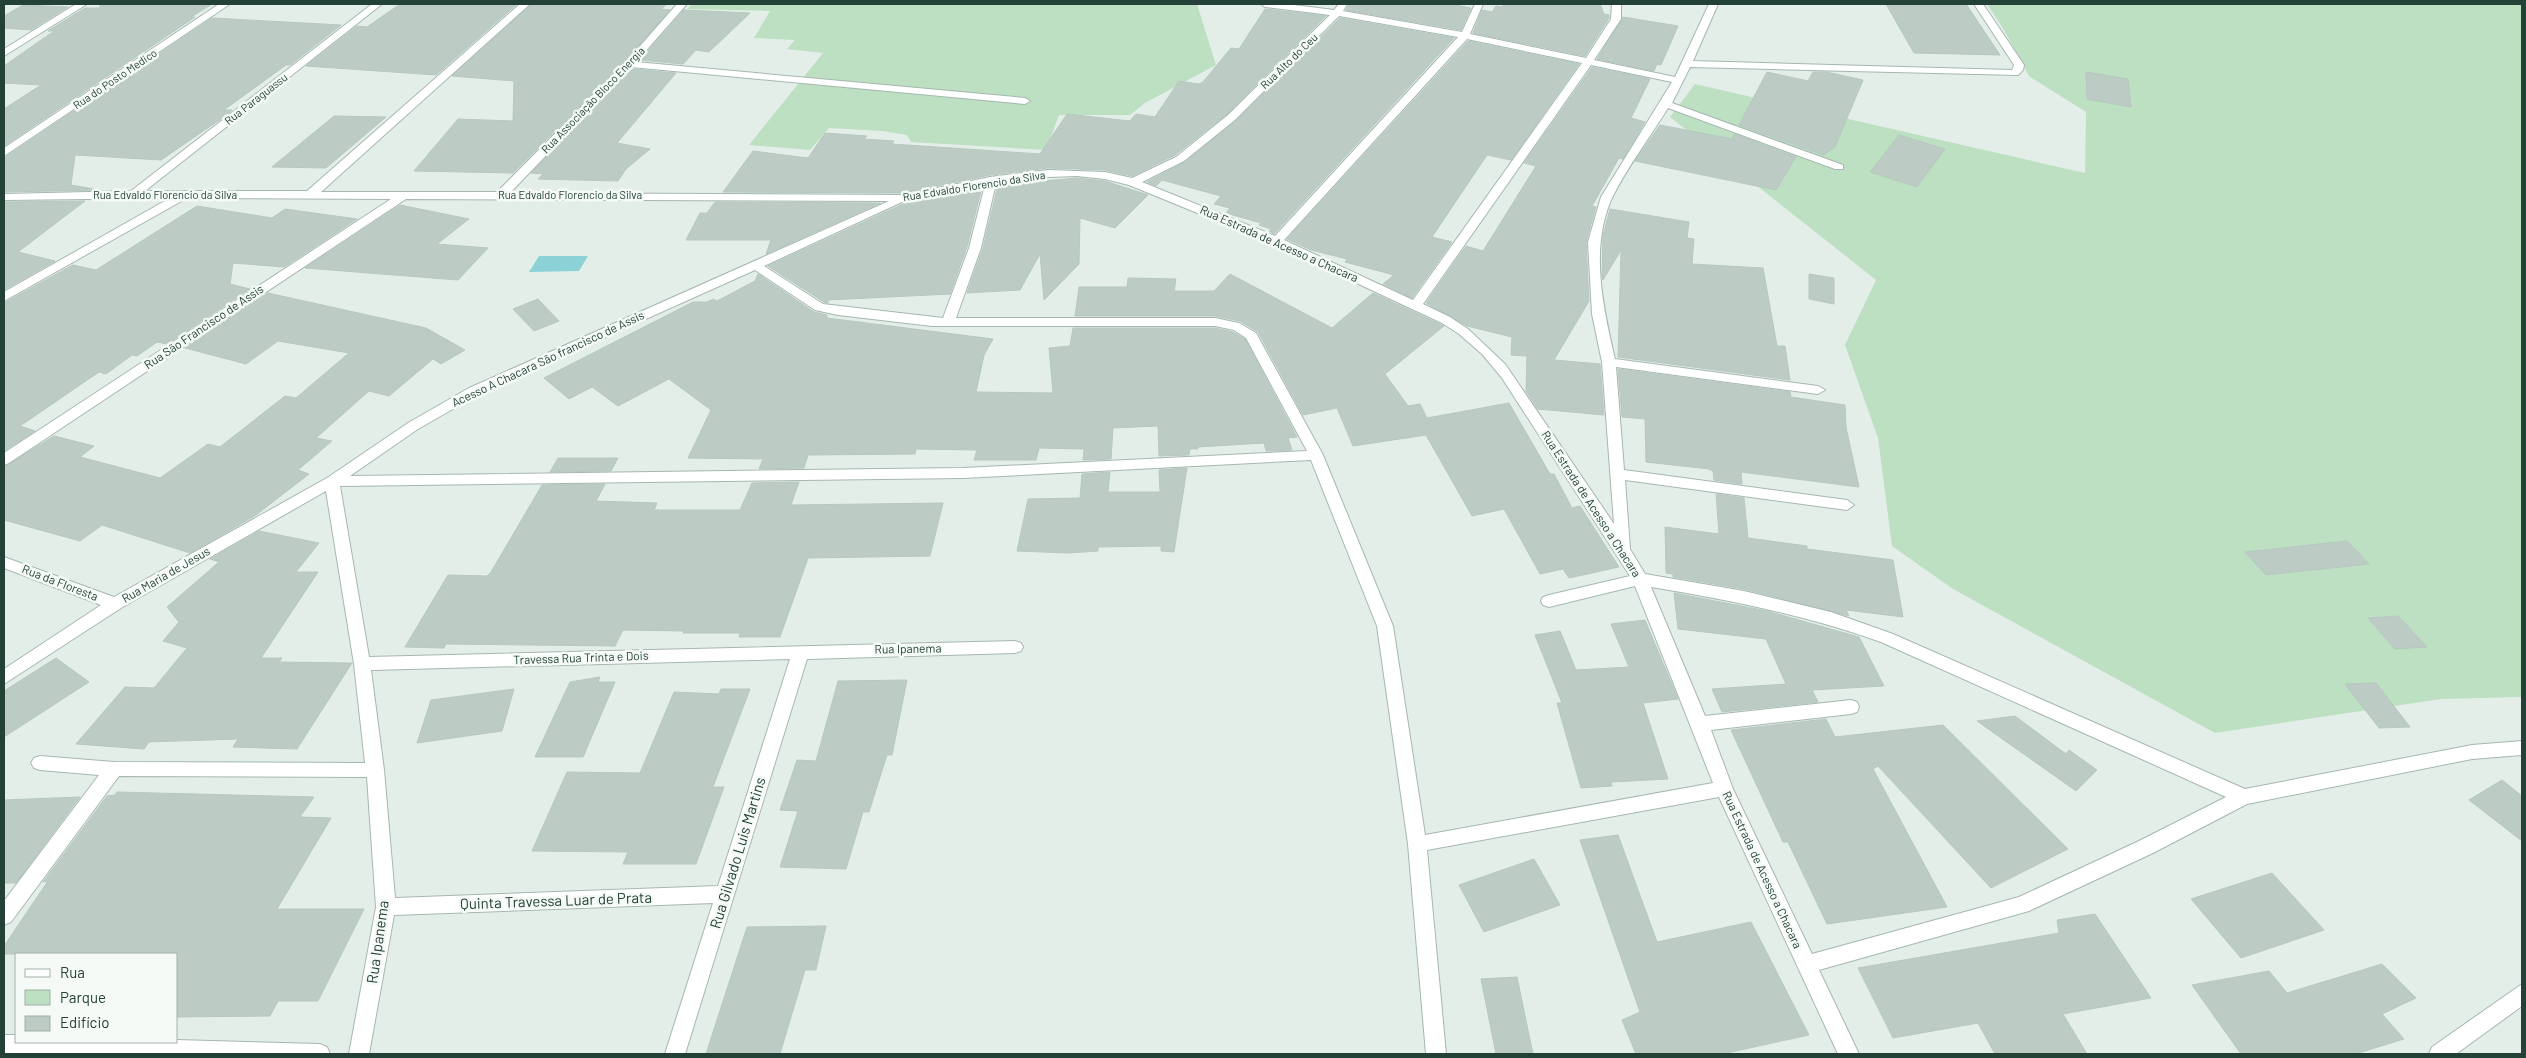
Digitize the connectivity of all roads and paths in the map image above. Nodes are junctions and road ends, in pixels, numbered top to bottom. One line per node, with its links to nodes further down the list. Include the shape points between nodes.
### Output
1 (82, 4): 13 (street)
2 (225, 4): 20 (street, Rua do Posto Medico)
3 (377, 4): 24 (street, Rua Paraguassu)
4 (525, 4): 26 (street)
5 (682, 4): 15 (street, Rua Associação Bloco Energia)
6 (1265, 4): 11 (street)
7 (1480, 4): 12 (street)
8 (1617, 4): 14 (street, via 1616,18)
9 (1713, 4): 16 (street)
10 (1979, 4): 16 (street, via 2019,65 2014,73)
11 (1341, 8): 12 (street); 23 (street, Rua Alto do Ceu, via 1232,116 1180,159)
12 (1465, 35): 14 (street); 31 (street)
13 (4, 53)
14 (1588, 62): 17 (street); 34 (street)
15 (629, 64): 18 (street); 28 (street, Rua Associação Bloco Energia)
16 (1687, 64): 17 (street)
17 (1677, 80): 19 (street)
18 (1024, 101)
19 (1666, 104): 21 (street); 36 (street, via 1607,197 1594,242 1598,314)
20 (4, 153)
21 (1839, 167)
22 (991, 182): 23 (street, Rua Edvaldo Florencio da Silva, via 1085,172 1112,175); 30 (street, Rua Edvaldo Florencio da Silva); 35 (street, via 975,248)
23 (1133, 182): 31 (street, Rua Estrada de Acesso a Chacara)
24 (134, 194): 25 (street, Rua Edvaldo Florencio da Silva); 29 (street, Rua Edvaldo Florencio da Silva)
25 (184, 194): 26 (street, Rua Edvaldo Florencio da Silva); 33 (street)
26 (310, 195): 27 (street, Rua Edvaldo Florencio da Silva)
27 (404, 195): 28 (street, Rua Edvaldo Florencio da Silva); 39 (street, Rua São Francisco de Assis)
28 (501, 195): 30 (street, Rua Edvaldo Florencio da Silva)
29 (4, 197)
30 (905, 198): 32 (street, Acesso A Chacara São francisco de Assis)
31 (1277, 242): 34 (street, Rua Estrada de Acesso a Chacara)
32 (755, 265): 35 (street, via 819,306); 41 (street, Acesso A Chacara São francisco de Assis, via 474,391 413,426)
33 (4, 297)
34 (1415, 306): 43 (street, Rua Estrada de Acesso a Chacara, via 1464,331 1489,351)
35 (948, 322): 38 (street, via 1215,322 1245,330)
36 (1609, 362): 37 (street); 40 (street)
37 (1818, 390)
38 (1316, 455): 41 (street, via 963,473); 60 (street, via 1385,626)
39 (4, 460)
40 (1618, 474): 42 (street); 43 (street)
41 (332, 481): 47 (street, Rua Maria de Jesus); 50 (street)
42 (1847, 505)
43 (1624, 550): 45 (street, Rua Estrada de Acesso a Chacara)
44 (4, 562): 47 (street, Rua da Floresta)
45 (1640, 579): 46 (street); 53 (street, Rua Estrada de Acesso a Chacara); 59 (street, via 1744,597 1831,618 1887,638)
46 (1550, 601)
47 (115, 604): 51 (street, Rua Maria de Jesus)
48 (1015, 647): 49 (street, Rua Ipanema)
49 (801, 651): 50 (street, Travessa Rua Trinta e Dois); 61 (street, Rua Gilvado Luis Martins)
50 (362, 664): 57 (street)
51 (4, 677)
52 (1851, 707): 53 (street)
53 (1700, 724): 58 (street, Rua Estrada de Acesso a Chacara)
54 (2522, 748): 59 (street, via 2472,752)
55 (40, 763): 56 (street)
56 (114, 769): 57 (street); 63 (street)
57 (375, 770): 62 (street, Rua Ipanema)
58 (1724, 789): 60 (street); 64 (street, Rua Estrada de Acesso a Chacara)
59 (2244, 797): 64 (street, via 2022,905)
60 (1417, 844): 70 (street)
61 (725, 894): 62 (street, Quinta Travessa Luar de Prata); 69 (street, Rua Gilvado Luis Martins)
62 (386, 907): 68 (street, Rua Ipanema)
63 (4, 916)
64 (1807, 964): 71 (street, Rua Estrada de Acesso a Chacara)
65 (2522, 994): 72 (street)
66 (4, 1045): 67 (street)
67 (320, 1054)
68 (359, 1054)
69 (675, 1054)
70 (1436, 1054)
71 (1849, 1054)
72 (2440, 1054)

